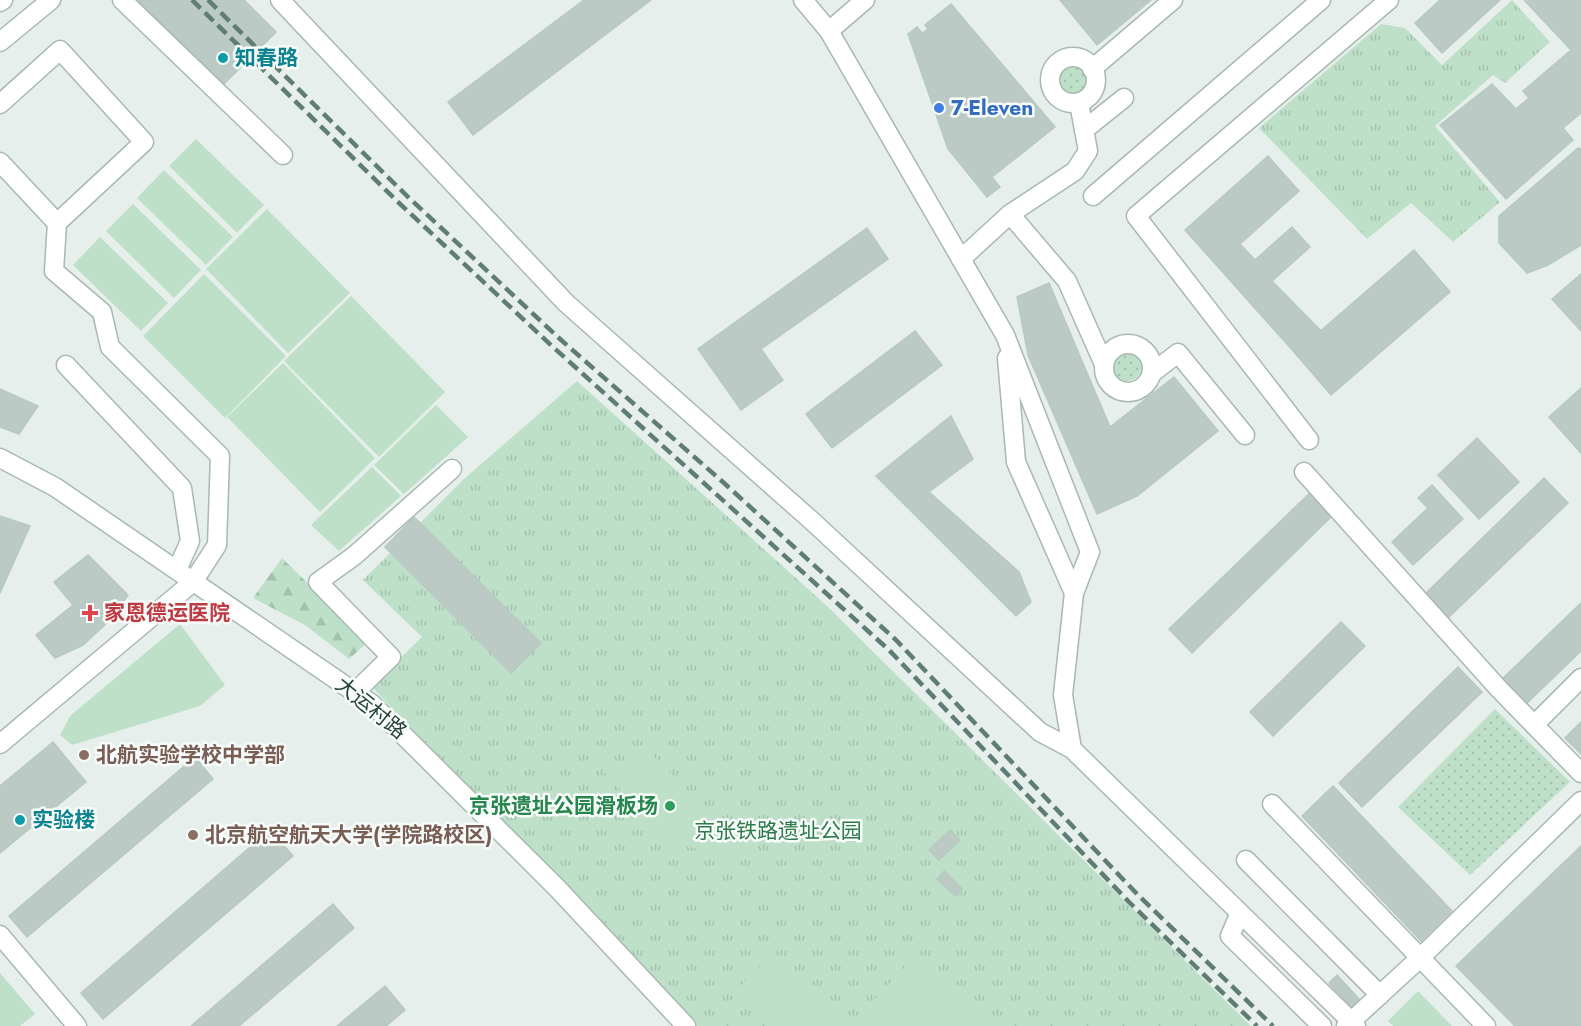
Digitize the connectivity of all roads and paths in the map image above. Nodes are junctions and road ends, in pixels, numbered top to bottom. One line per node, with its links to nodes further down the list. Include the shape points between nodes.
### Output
1 (51, 0): 10 (street)
2 (122, 0): 16 (street)
3 (280, 0): 38 (street, via 566,303 812,521 1040,732)
4 (803, 0): 9 (street)
5 (865, 0): 9 (street)
6 (1173, 0): 11 (street)
7 (1321, 0): 18 (street)
8 (1389, 0): 27 (street, via 1136,216)
9 (829, 31): 21 (street)
10 (0, 42)
11 (1092, 69): 13 (street, via 1096,74 1093,92); 13 (street, via 1085,60 1067,57 1053,68 1050,86 1060,100)
12 (1124, 98): 15 (street)
13 (1078, 103): 15 (street)
14 (0, 104): 20 (street, via 60,50 144,142)
15 (1084, 130): 19 (street, via 1088,151 1075,171)
16 (284, 155)
17 (0, 162): 20 (street)
18 (1093, 196)
19 (1010, 214): 21 (street); 23 (street, via 1067,282)
20 (57, 223): 32 (street, via 54,271 102,312 110,347 220,456 217,544)
21 (961, 259): 22 (street)
22 (1005, 335): 33 (street, via 1016,462); 33 (street, via 1090,552)
23 (1103, 362): 25 (street, via 1106,381 1122,392 1141,389); 25 (street, via 1114,346 1133,343 1149,354)
24 (66, 364): 31 (street, via 182,488 190,541)
25 (1152, 373): 26 (street, via 1178,353)
26 (1245, 435)
27 (1309, 440)
28 (0, 458): 31 (street, 大运村路, via 56,486)
29 (452, 469): 35 (street, via 358,560 318,582 391,657)
30 (1305, 472): 36 (street)
31 (177, 570): 32 (street, 大运村路)
32 (193, 582): 35 (street, 大运村路); 37 (street)
33 (1074, 593): 38 (street, via 1064,695)
34 (1581, 678): 36 (street)
35 (355, 692): 49 (street, 大运村路, via 401,731 557,888)
36 (1534, 725): 39 (street)
37 (0, 744)
38 (1072, 749): 43 (street)
39 (1581, 773)
40 (1581, 801): 45 (street)
41 (1272, 804): 45 (street)
42 (1246, 860): 46 (street)
43 (1239, 915): 47 (street); 50 (street, via 1230,936)
44 (0, 935): 48 (street)
45 (1420, 958): 46 (street); 51 (street)
46 (1380, 996): 47 (street)
47 (1351, 1024)
48 (77, 1026)
49 (686, 1026)
50 (1322, 1026)
51 (1486, 1026)

